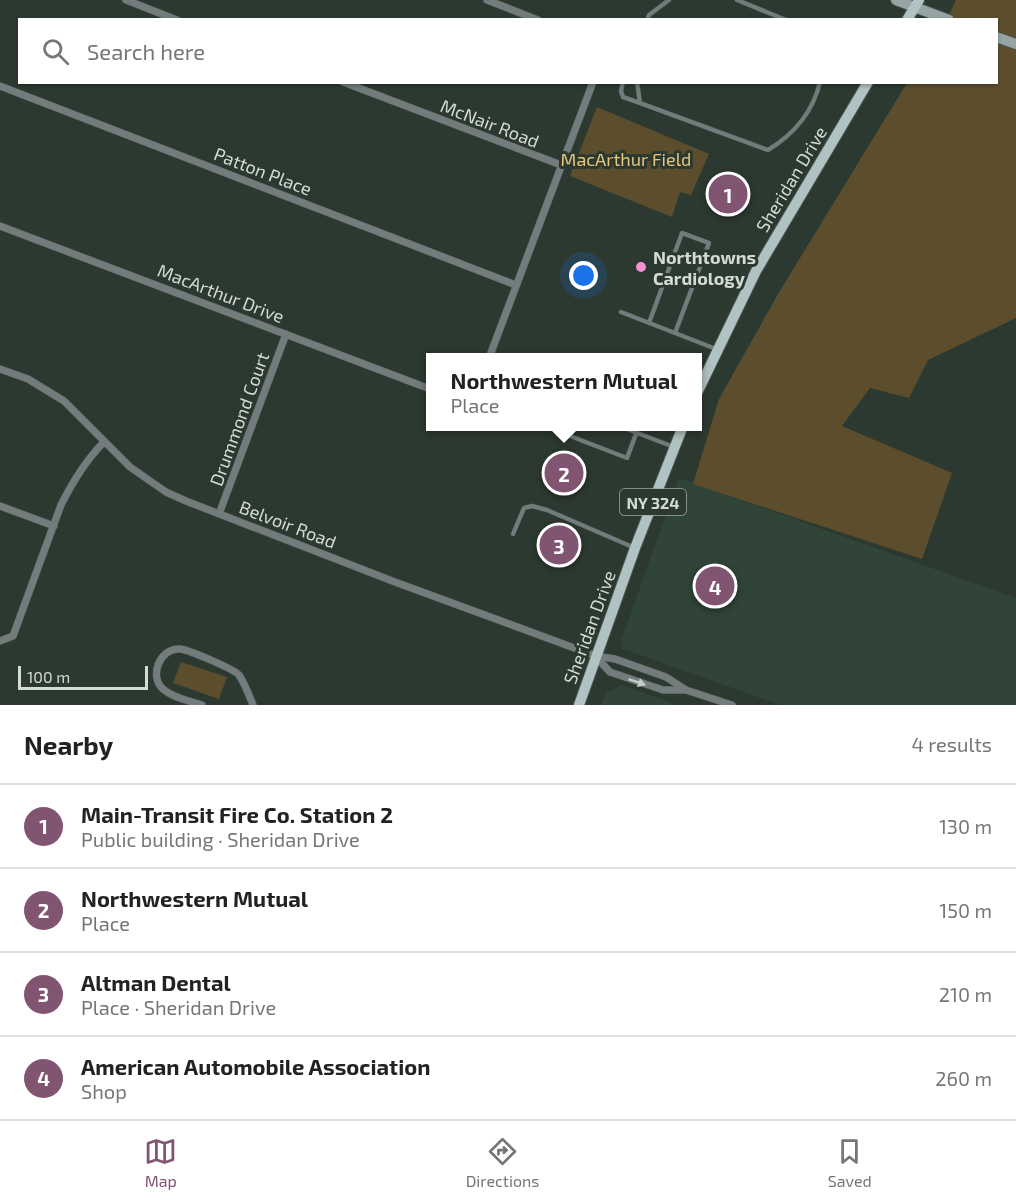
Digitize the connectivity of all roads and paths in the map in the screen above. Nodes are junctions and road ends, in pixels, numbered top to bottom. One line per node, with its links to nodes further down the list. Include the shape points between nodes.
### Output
1 (126, 0): 7 (street)
2 (487, 0): 8 (street)
3 (669, 0): 9 (lane)
4 (737, 0): 10 (lane)
5 (896, 0): 6 (street)
6 (917, 4): 11 (main road); 12 (street)
7 (172, 18)
8 (533, 18)
9 (648, 18)
10 (781, 18)
11 (908, 18)
12 (945, 18)
13 (998, 38): 14 (street)
14 (1016, 44)
15 (347, 84): 23 (street, McNair Road)
16 (592, 84): 23 (street)
17 (623, 84): 22 (lane, via 623,97)
18 (637, 84): 22 (lane)
19 (820, 84): 22 (lane, via 802,123 768,150)
20 (867, 84): 30 (main road, Sheridan Drive, via 775,236)
21 (0, 86): 25 (street, Patton Place)
22 (640, 103)
23 (561, 165): 25 (street)
24 (0, 226): 29 (street, MacArthur Drive)
25 (516, 285): 31 (street)
26 (621, 312): 27 (lane)
27 (649, 323): 28 (lane); 28 (lane, via 682,233 709,243)
28 (675, 333): 30 (lane)
29 (286, 334): 34 (street, MacArthur Drive); 42 (street, Drummond Court)
30 (717, 349): 33 (main road, Sheridan Drive)
31 (490, 353)
32 (0, 369): 39 (street, Belvoir Road, via 28,379 64,401)
33 (702, 382)
34 (426, 386)
35 (572, 431): 38 (lane, via 570,436 627,458)
36 (630, 431): 38 (lane)
37 (681, 431): 40 (main road, Sheridan Drive / NY 324)
38 (636, 434): 40 (lane)
39 (104, 442): 42 (street, Belvoir Road, via 147,480); 43 (street, via 70,485)
40 (674, 447): 45 (main road, Sheridan Drive / NY 324)
41 (0, 506): 43 (street)
42 (219, 514): 47 (street, Belvoir Road)
43 (54, 526): 46 (street, via 14,636)
44 (513, 534): 45 (lane, via 524,508 532,506)
45 (635, 548): 47 (main road, Sheridan Drive / NY 324)
46 (0, 641)
47 (596, 656): 48 (street, via 615,658 666,676); 48 (street, one-way to 48, via 610,672 663,690); 51 (main road, Sheridan Drive / NY 324)
48 (686, 690): 52 (street)
49 (202, 705): 50 (street, via 166,692 159,685 156,668 169,652 180,649 228,667 238,674)
50 (253, 705)
51 (579, 705)
52 (729, 705)

